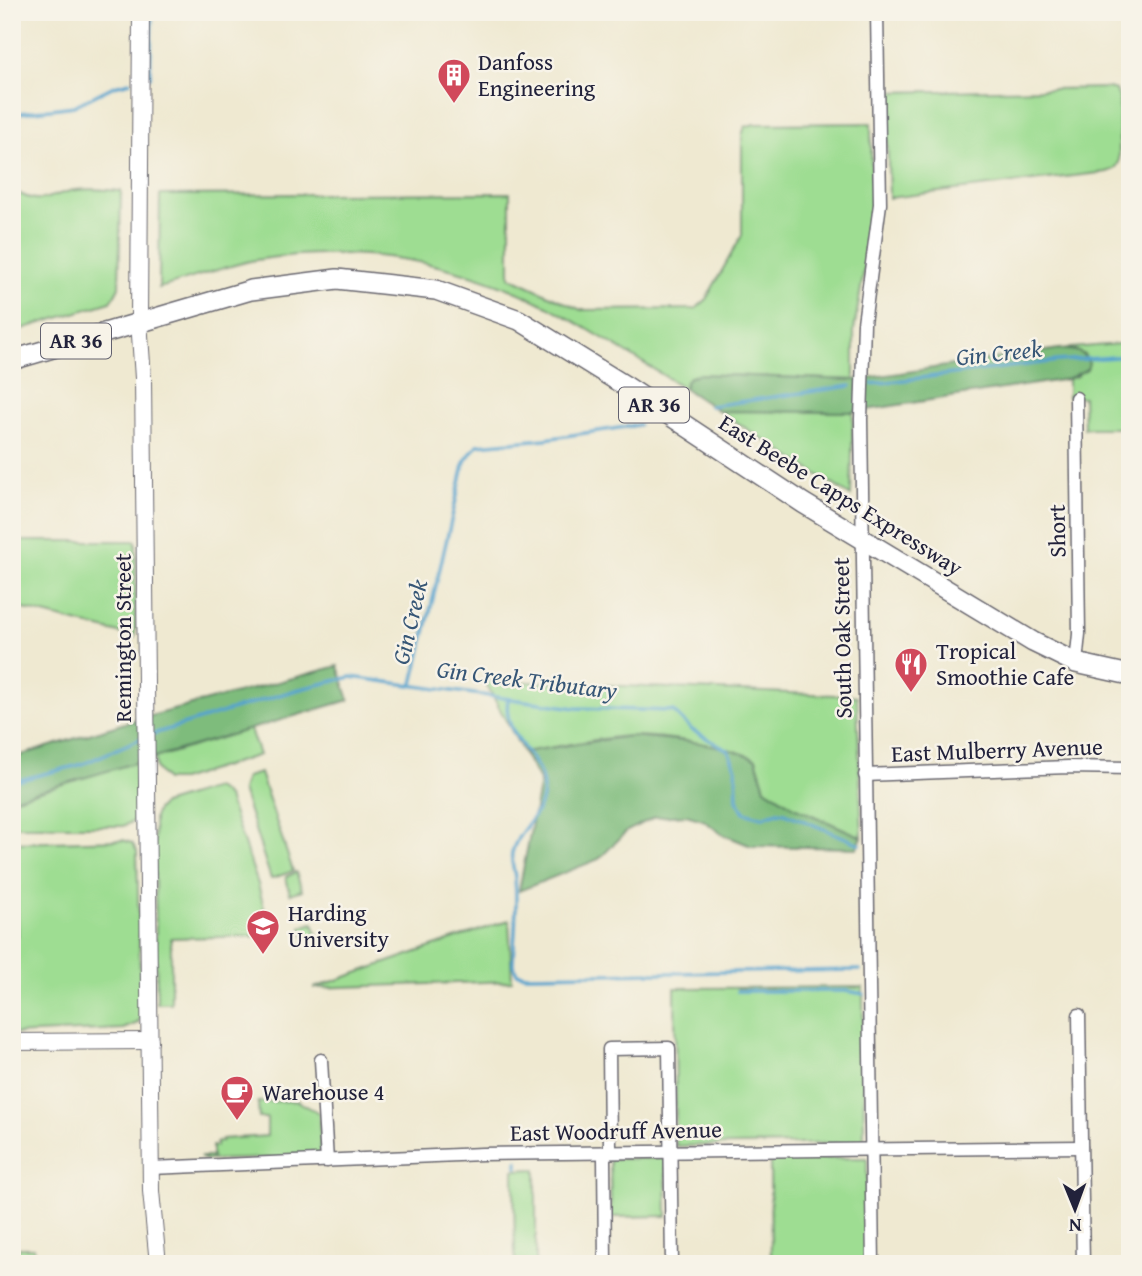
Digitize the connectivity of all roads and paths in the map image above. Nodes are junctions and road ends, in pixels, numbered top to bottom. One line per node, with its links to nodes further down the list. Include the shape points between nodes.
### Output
1 (141, 12): 3 (street, Remington Street)
2 (877, 12): 6 (street, South Oak Street, via 880,204 864,323)
3 (139, 321): 4 (main road, East Beebe Capps Expressway / AR 36); 6 (main road, East Beebe Capps Expressway / AR 36, via 251,290 337,279 436,290 519,320); 12 (street, Remington Street)
4 (12, 360)
5 (1076, 398): 7 (street, Short)
6 (861, 536): 7 (main road, East Beebe Capps Expressway / AR 36, via 1033,642); 10 (street, South Oak Street)
7 (1076, 663): 8 (main road, East Beebe Capps Expressway / AR 36)
8 (1130, 675)
9 (1130, 768): 10 (street, East Mulberry Avenue)
10 (865, 775): 16 (street, South Oak Street)
11 (1079, 1015): 15 (street)
12 (150, 1041): 13 (street); 20 (street, Remington Street)
13 (12, 1042)
14 (321, 1060): 19 (street)
15 (1081, 1147): 16 (street, East Woodruff Avenue); 25 (street)
16 (871, 1149): 18 (street, East Woodruff Avenue); 24 (street, South Oak Street)
17 (608, 1152): 18 (street, East Woodruff Avenue); 18 (street, via 609,1049 669,1048); 19 (street, East Woodruff Avenue); 22 (street, via 604,1158)
18 (671, 1152): 23 (street)
19 (327, 1161): 20 (street, East Woodruff Avenue)
20 (152, 1168): 21 (street, Remington Street)
21 (158, 1264)
22 (605, 1264)
23 (672, 1264)
24 (873, 1264)
25 (1083, 1264)

